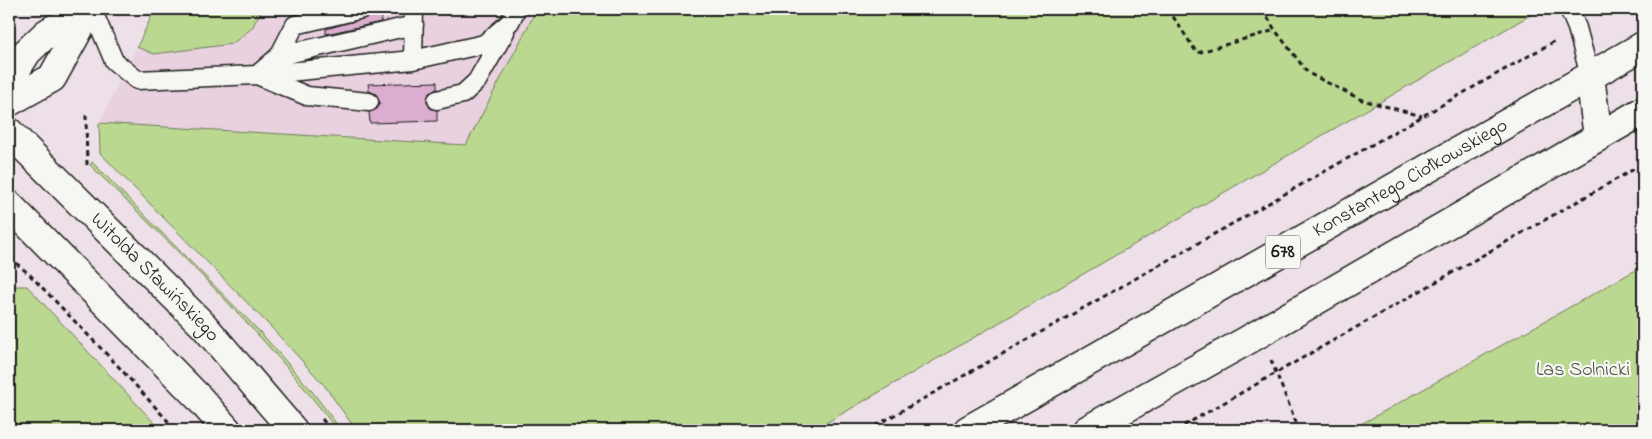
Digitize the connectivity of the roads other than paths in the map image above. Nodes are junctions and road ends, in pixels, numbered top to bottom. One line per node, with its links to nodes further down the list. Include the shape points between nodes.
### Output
1 (90, 9): 11 (lane, via 114,61 137,80); 13 (main road, via 47,33 27,52); 15 (main road, via 52,78)
2 (304, 9): 7 (lane)
3 (362, 9): 7 (lane)
4 (1569, 9): 12 (lane)
5 (513, 15): 10 (lane, via 484,44); 14 (lane, via 477,81 462,94)
6 (414, 17): 9 (lane); 10 (lane)
7 (295, 25): 9 (lane)
8 (1643, 46): 12 (main road, Konstantego Ciołkowskiego / 678)
9 (280, 56): 11 (lane)
10 (413, 60): 11 (lane)
11 (257, 75): 16 (lane, via 307,96)
12 (1590, 76): 19 (main road); 23 (main road, Konstantego Ciołkowskiego / 678)
13 (9, 81)
14 (437, 100)
15 (9, 102)
16 (369, 102)
17 (1643, 111): 19 (main road)
18 (9, 132): 22 (main road, Witolda Sławińskiego, via 204,326)
19 (1598, 136): 24 (main road)
20 (9, 205): 21 (main road)
21 (227, 430)
22 (293, 430)
23 (968, 430)
24 (1087, 430)

